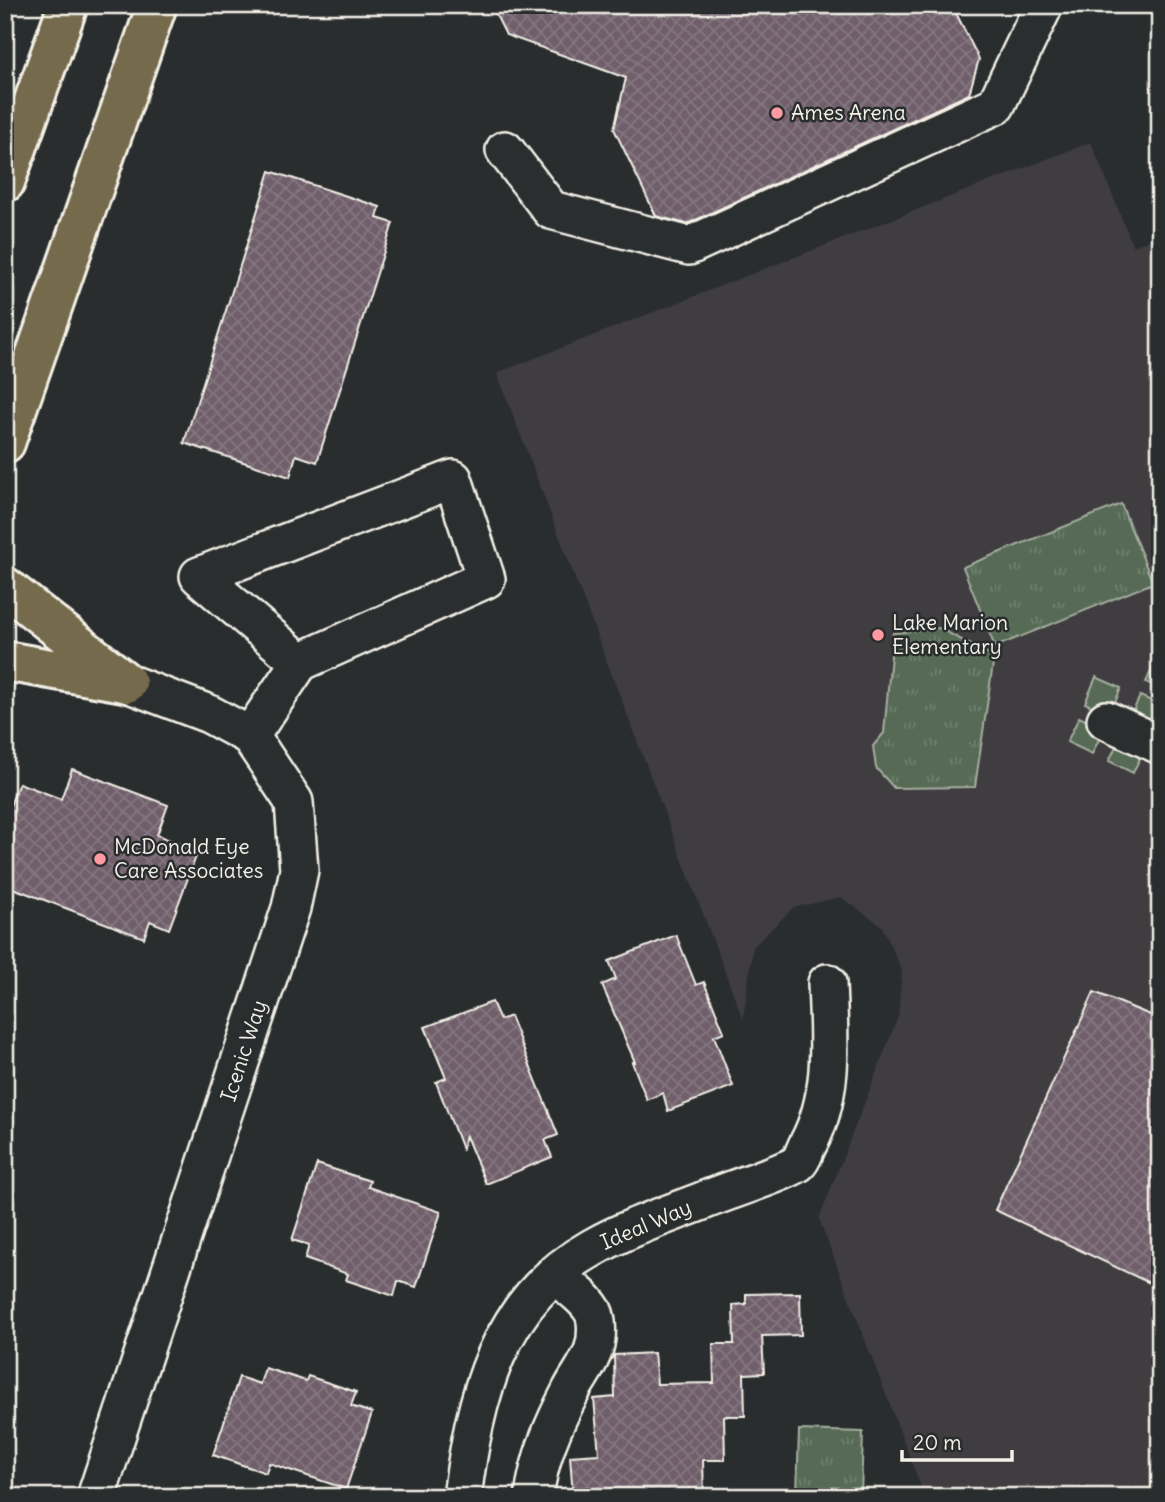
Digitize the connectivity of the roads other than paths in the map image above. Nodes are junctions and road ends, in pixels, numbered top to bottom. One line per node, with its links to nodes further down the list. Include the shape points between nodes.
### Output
1 (68, 5): 5 (main road)
2 (157, 5): 6 (main road)
3 (1044, 5): 4 (street, via 996,105 689,246 551,210)
4 (505, 150)
5 (5, 182)
6 (5, 443)
7 (5, 587): 10 (main road)
8 (5, 661): 10 (main road)
9 (300, 662): 9 (street, via 486,579 453,479 199,576); 12 (street)
10 (127, 683): 12 (street, Icenic Way, via 209,714)
11 (1106, 720): 13 (street)
12 (250, 736): 16 (street, Icenic Way, via 294,802 299,870 292,908)
13 (1160, 745)
14 (827, 983): 15 (street, Ideal Way, via 830,1067 817,1128 798,1164 617,1235)
15 (553, 1275): 17 (street, Ideal Way, via 506,1331 474,1421); 18 (street, via 593,1312 597,1328 594,1349 546,1444)
16 (96, 1497)
17 (462, 1497)
18 (534, 1497)

